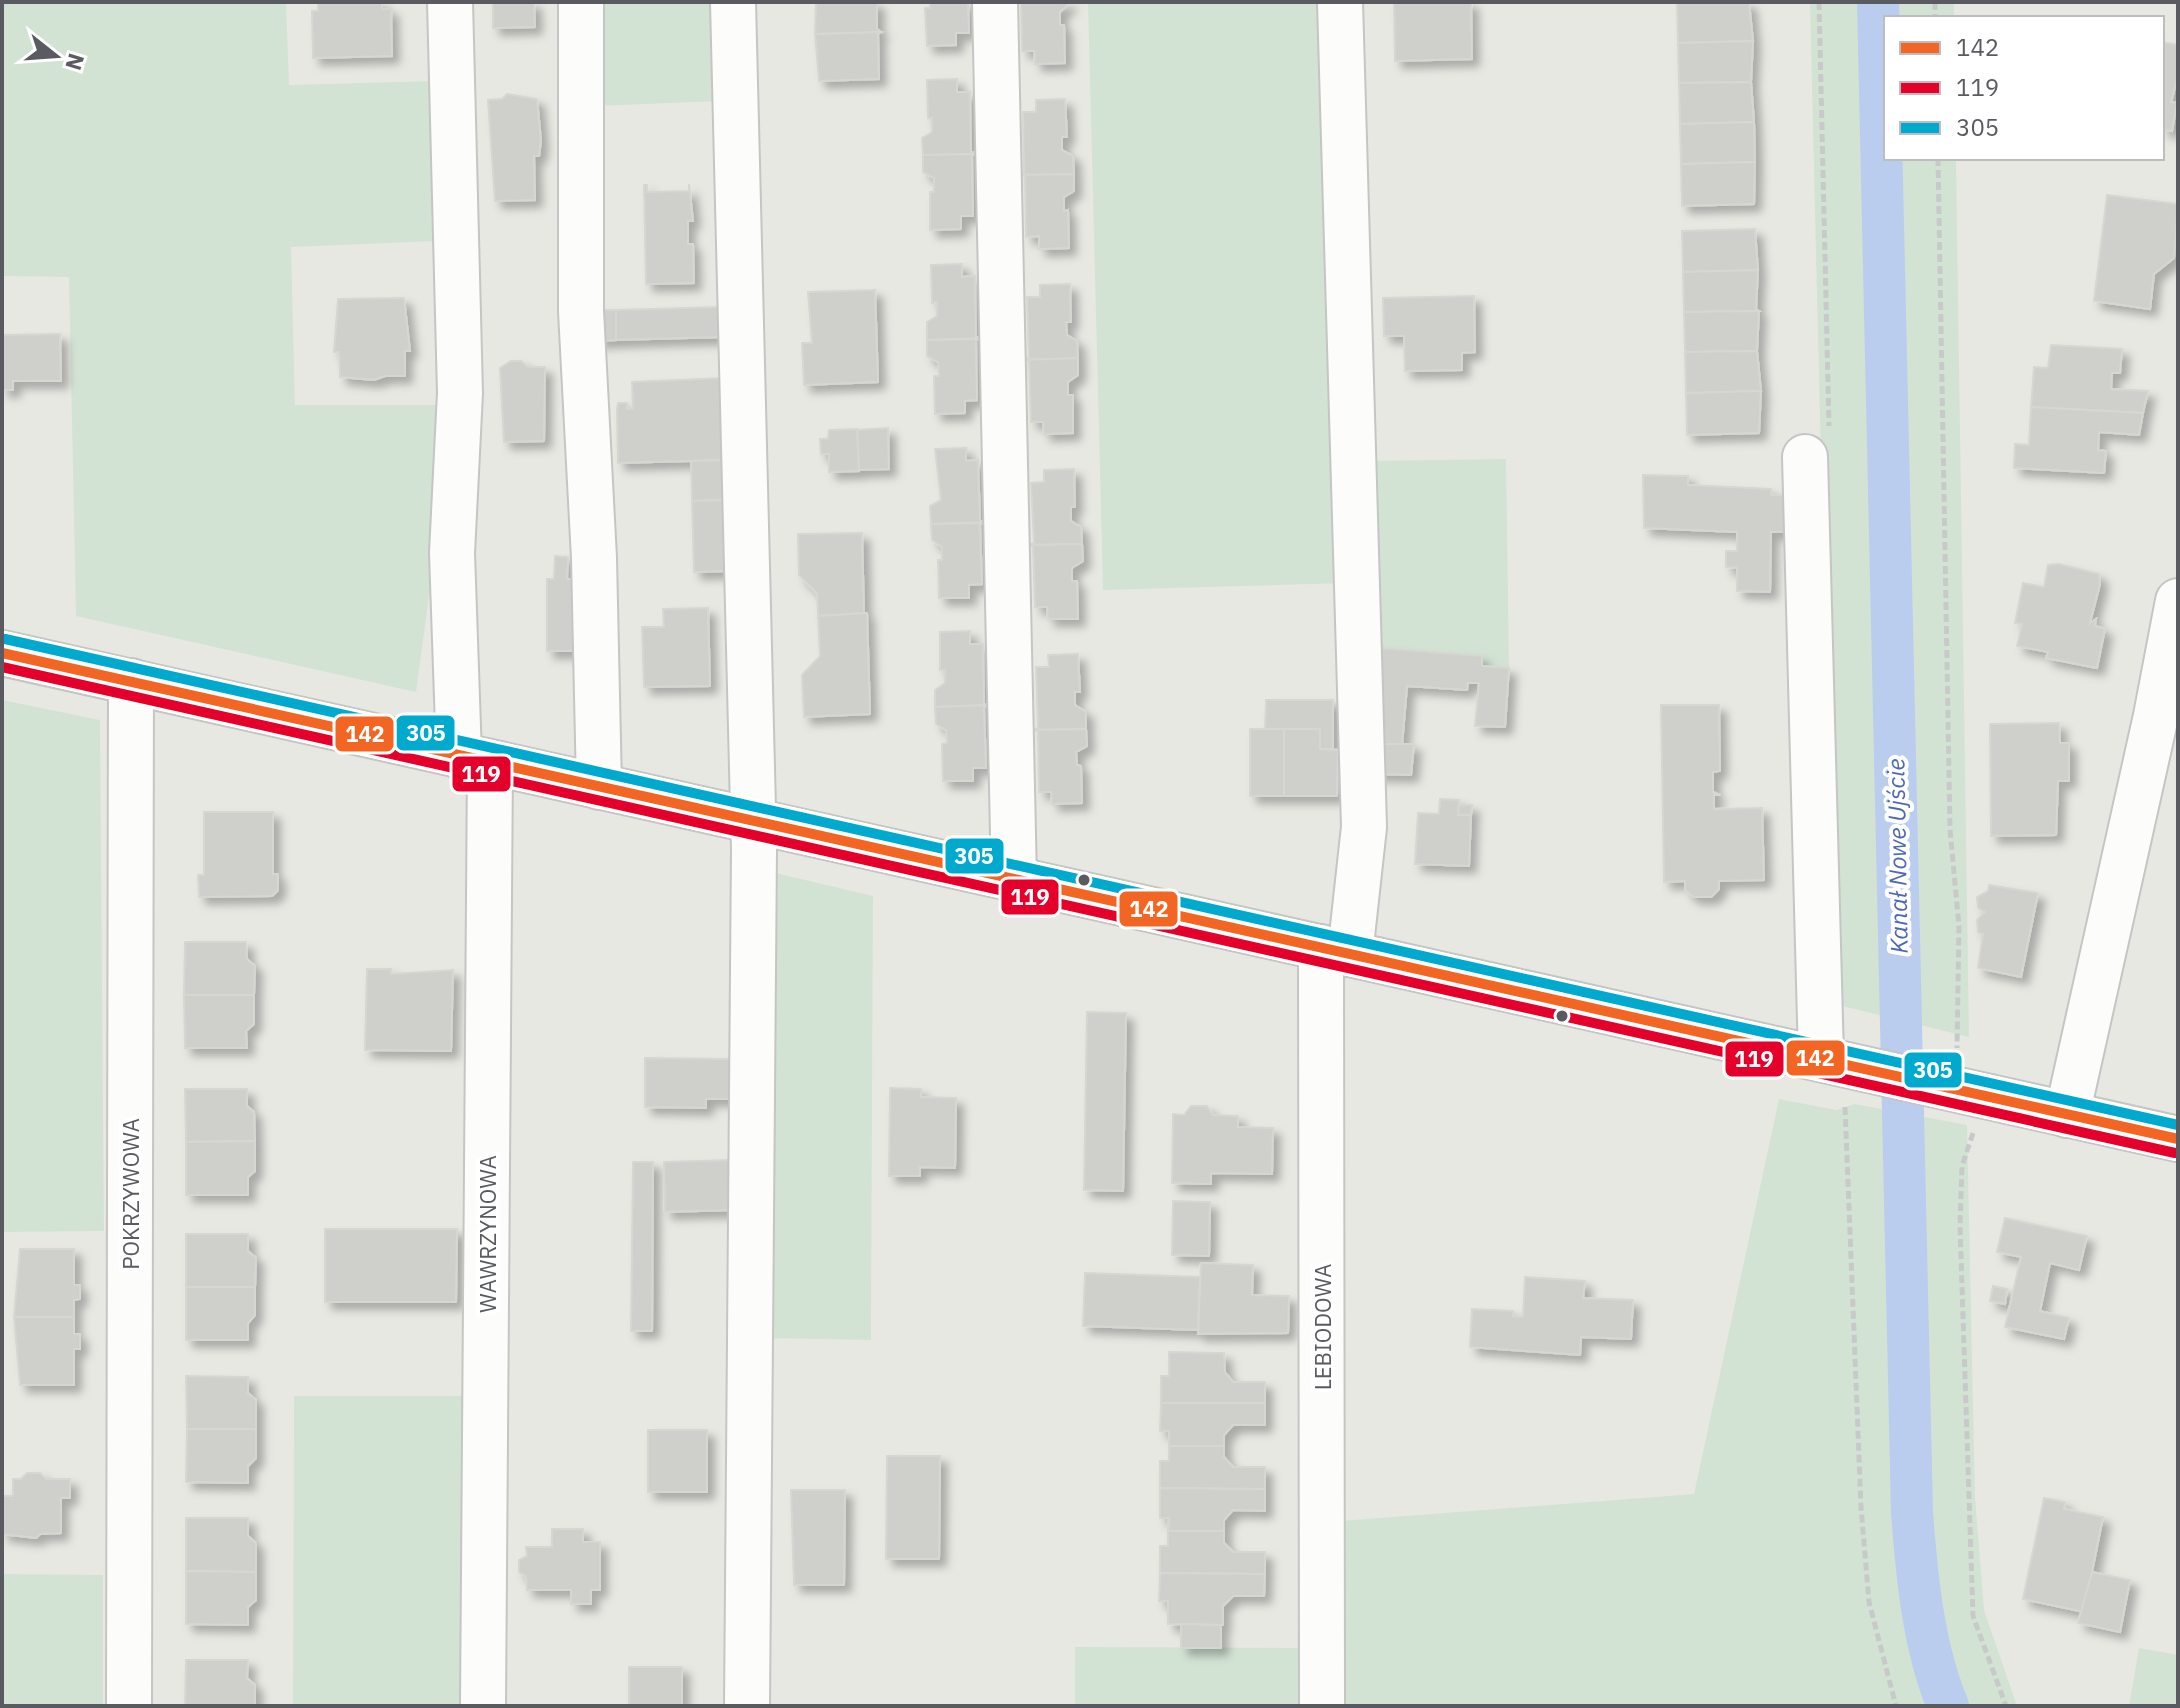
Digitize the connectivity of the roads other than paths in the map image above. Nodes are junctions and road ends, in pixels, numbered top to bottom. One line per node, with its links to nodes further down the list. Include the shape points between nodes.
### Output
1 (450, 2): 10 (street, WAWRZYNOWA, via 460,393 452,553)
2 (581, 2): 11 (street, via 581,311)
3 (733, 2): 12 (street)
4 (995, 2): 13 (street)
5 (1340, 2): 14 (street, LEBIODOWA, via 1364,827)
6 (1805, 457): 15 (street)
7 (2178, 601): 16 (street)
8 (2, 653): 9 (street)
9 (131, 681): 10 (street); 18 (street, POKRZYWOWA)
10 (474, 759): 11 (street); 19 (street, WAWRZYNOWA)
11 (599, 787): 12 (street)
12 (754, 823): 13 (street); 20 (street)
13 (1014, 880): 14 (street)
14 (1336, 950): 15 (street); 21 (street, LEBIODOWA)
15 (1843, 1062): 16 (street)
16 (2067, 1115): 17 (street)
17 (2178, 1139)
18 (129, 1706)
19 (483, 1706)
20 (747, 1706)
21 (1322, 1706)

